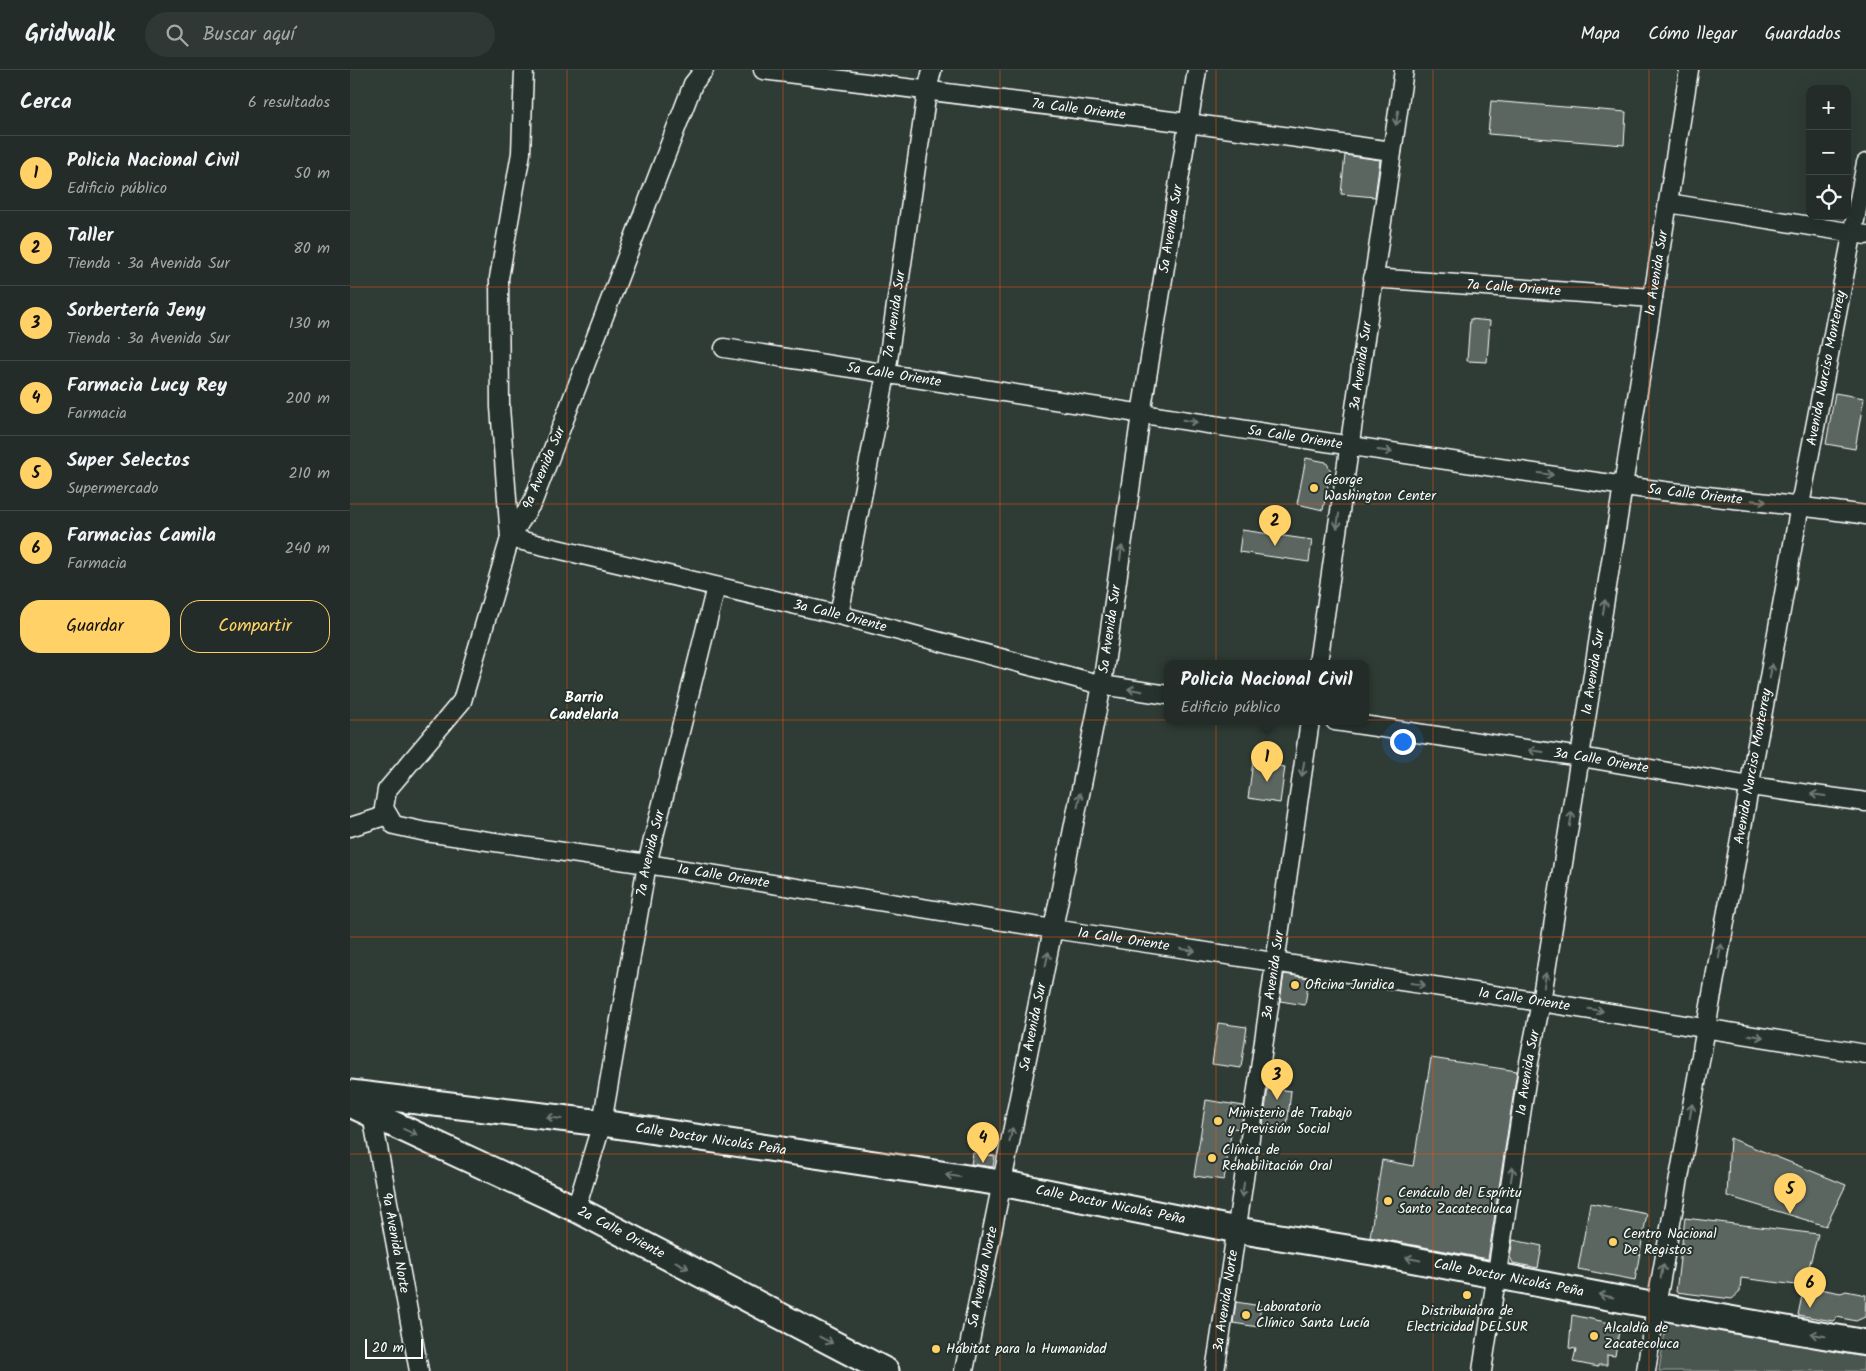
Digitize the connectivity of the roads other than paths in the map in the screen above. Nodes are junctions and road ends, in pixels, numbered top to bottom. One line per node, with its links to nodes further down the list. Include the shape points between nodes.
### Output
1 (524, 70): 23 (street, via 521,153 499,278 500,407)
2 (704, 70): 23 (street, 9a Avenida Sur, via 693,84 533,501)
3 (763, 70): 8 (street, 7a Calle Oriente)
4 (932, 70): 8 (street, 7a Avenida Sur)
5 (1197, 70): 9 (street, 5a Avenida Sur)
6 (1404, 70): 10 (street, 3a Avenida Sur, one-way to 10)
7 (1689, 70): 12 (street, 1a Avenida Sur)
8 (927, 91): 9 (street, 7a Calle Oriente); 17 (street, 7a Avenida Sur)
9 (1188, 123): 10 (street, 7a Calle Oriente); 18 (street, 5a Avenida Sur)
10 (1392, 150): 14 (street, 3a Avenida Sur)
11 (1866, 163): 13 (street, Avenida Narciso Monterrey)
12 (1668, 203): 13 (street); 15 (street, 1a Avenida Sur)
13 (1859, 234): 21 (street, Avenida Narciso Monterrey)
14 (1373, 278): 15 (street, 7a Calle Oriente); 19 (street, 3a Avenida Sur)
15 (1653, 298): 20 (street, 1a Avenida Sur)
16 (724, 348): 17 (street, 5a Calle Oriente)
17 (886, 374): 18 (street, 5a Calle Oriente); 25 (street, 7a Avenida Sur)
18 (1141, 414): 19 (street, 5a Calle Oriente, one-way to 19); 27 (street, 5a Avenida Sur, one-way to 18)
19 (1349, 446): 20 (street, 5a Calle Oriente, one-way to 20); 26 (street, 3a Avenida Sur, one-way to 26)
20 (1623, 486): 21 (street, 5a Calle Oriente, one-way to 21); 31 (street, 1a Avenida Sur, one-way to 20)
21 (1800, 505): 22 (street, 5a Calle Oriente); 32 (street, Avenida Narciso Monterrey, one-way to 21)
22 (1866, 515)
23 (510, 538): 24 (street, 3a Calle Oriente); 34 (street, 9a Avenida Sur, via 462,701 387,790 384,808)
24 (716, 587): 25 (street, 3a Calle Oriente); 36 (street, 7a Avenida Sur)
25 (839, 615): 27 (street, 3a Calle Oriente)
26 (1318, 660)
27 (1102, 685): 28 (street, 3a Calle Oriente, one-way to 27); 37 (street, 5a Avenida Sur, one-way to 27)
28 (1164, 694)
29 (1309, 725): 38 (street, 3a Avenida Sur, one-way to 38)
30 (1362, 725): 31 (street, 3a Calle Oriente, one-way to 30)
31 (1581, 757): 32 (street, 3a Calle Oriente); 39 (street, 1a Avenida Sur, one-way to 31)
32 (1750, 786): 33 (street, 3a Calle Oriente, one-way to 32); 40 (street, Avenida Narciso Monterrey, one-way to 32)
33 (1866, 802)
34 (388, 815): 35 (street); 36 (street, 1a Calle Oriente, via 394,825 426,832)
35 (350, 827)
36 (648, 864): 37 (street, 1a Calle Oriente); 45 (street, 7a Avenida Sur)
37 (1053, 929): 38 (street, 1a Calle Oriente, one-way to 38); 46 (street, 5a Avenida Sur, one-way to 37)
38 (1274, 963): 39 (street, 1a Calle Oriente, one-way to 39); 48 (street, 3a Avenida Sur, one-way to 48)
39 (1541, 1002): 40 (street, 1a Calle Oriente, one-way to 40); 49 (street, 1a Avenida Sur, one-way to 39)
40 (1706, 1027): 41 (street, 1a Calle Oriente, one-way to 41); 50 (street, Avenida Narciso Monterrey, one-way to 40)
41 (1866, 1054)
42 (350, 1093): 45 (main road, Calle Doctor Nicolás Peña, one-way to 42)
43 (350, 1104): 44 (main road, 2a Calle Oriente)
44 (372, 1115): 47 (main road, 2a Calle Oriente, one-way to 47); 52 (street, 9a Avenida Norte)
45 (602, 1124): 46 (main road, Calle Doctor Nicolás Peña, one-way to 45); 47 (street, 7a Avenida Sur)
46 (1001, 1183): 48 (main road, Calle Doctor Nicolás Peña); 54 (street, 5a Avenida Norte)
47 (576, 1209): 53 (main road, 2a Calle Oriente, one-way to 53)
48 (1237, 1230): 49 (main road, Calle Doctor Nicolás Peña, one-way to 48); 55 (street, 3a Avenida Norte)
49 (1496, 1274): 50 (main road, Calle Doctor Nicolás Peña, one-way to 49); 56 (street, 1a Avenida Sur)
50 (1656, 1306): 51 (main road, Calle Doctor Nicolás Peña, one-way to 50); 57 (street, Avenida Narciso Monterrey)
51 (1866, 1343)
52 (419, 1371)
53 (886, 1371)
54 (964, 1371)
55 (1215, 1371)
56 (1482, 1371)
57 (1646, 1371)

